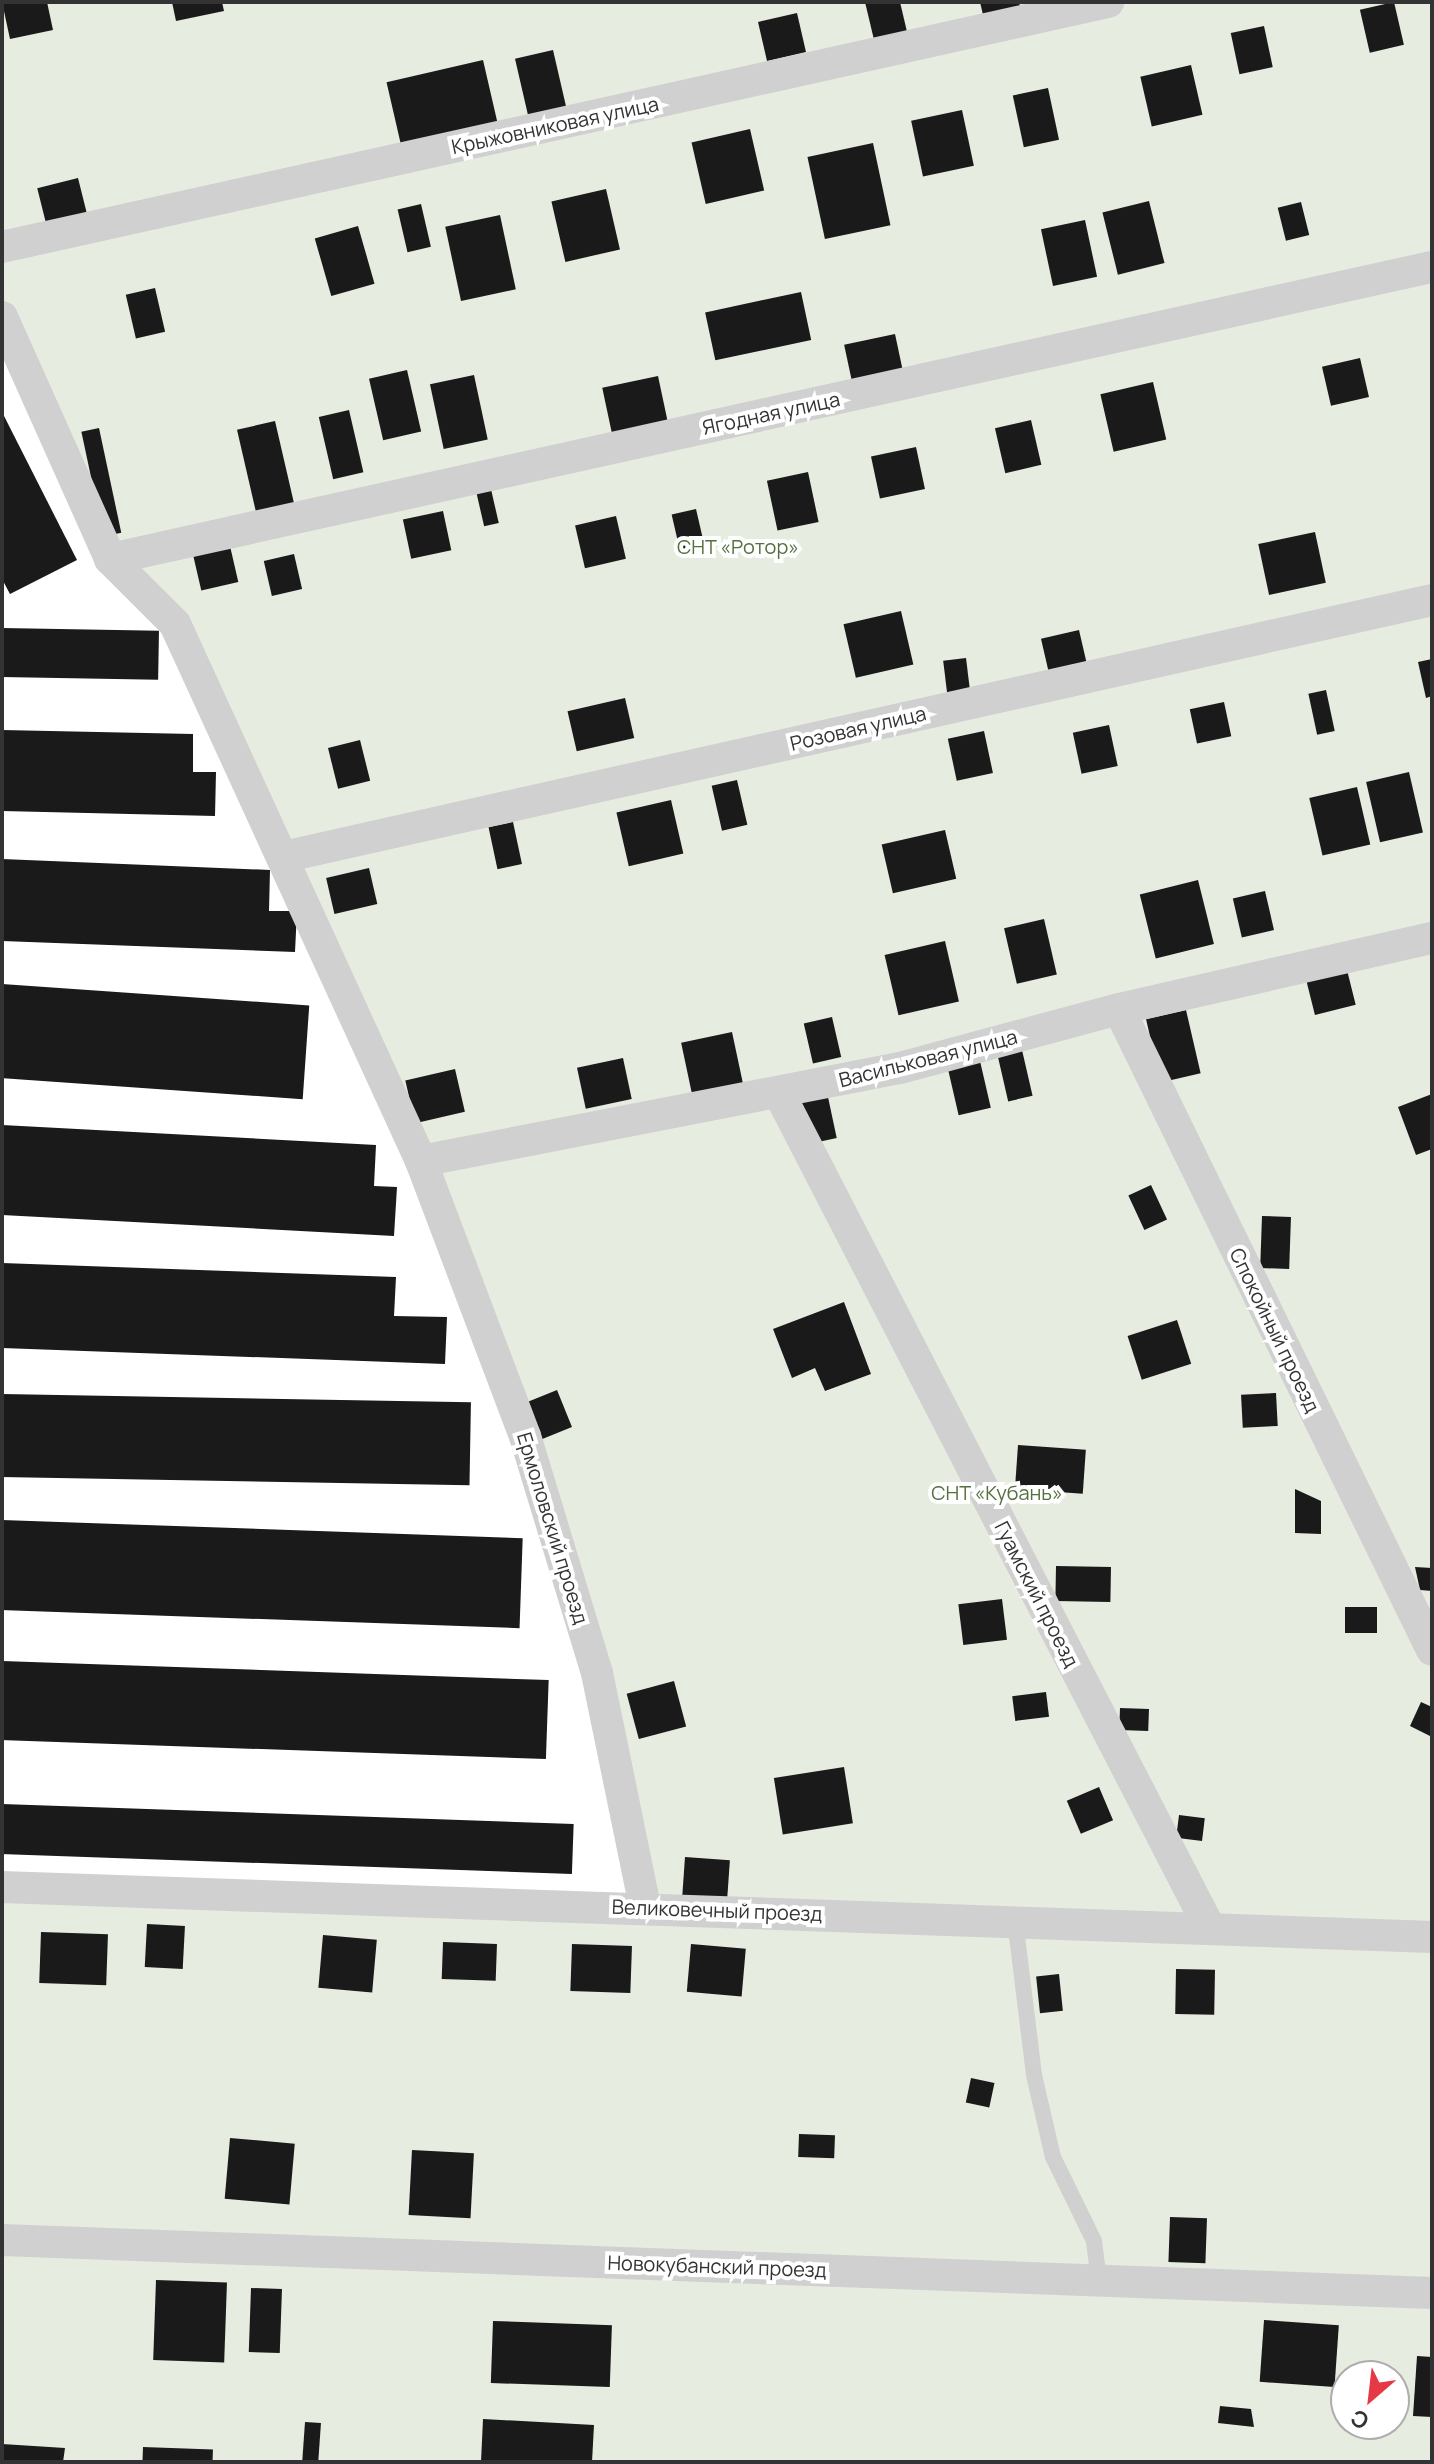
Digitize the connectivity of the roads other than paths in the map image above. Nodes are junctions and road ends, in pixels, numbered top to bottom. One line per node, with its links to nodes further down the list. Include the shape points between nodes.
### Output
1 (1108, 2): 2 (street, Крыжовниковая улица)
2 (2, 247)
3 (1432, 267): 5 (street, Ягодная улица)
4 (2, 317): 5 (street)
5 (110, 559): 7 (street, Ермоловский проезд, via 175,624)
6 (1432, 600): 7 (street, Розовая улица)
7 (283, 857): 11 (street, Ермоловский проезд)
8 (1432, 938): 9 (street, Васильковая улица)
9 (1119, 1009): 10 (street, Васильковая улица, via 900,1068); 12 (street, Спокойный проезд)
10 (779, 1093): 11 (street, Васильковая улица); 16 (street, Гуамский проезд)
11 (421, 1161): 14 (street, Ермоловский проезд, via 525,1436 597,1673)
12 (1432, 1650)
13 (2, 1887): 14 (street, Великовечный проезд)
14 (645, 1907): 15 (street, Великовечный проезд)
15 (1015, 1919): 16 (street, Великовечный проезд); 19 (lane, via 1034,2075 1050,2144 1094,2241)
16 (1208, 1925): 17 (street, Великовечный проезд)
17 (1432, 1937)
18 (2, 2240): 19 (street, Новокубанский проезд)
19 (1099, 2281): 20 (street, Новокубанский проезд)
20 (1432, 2293)

